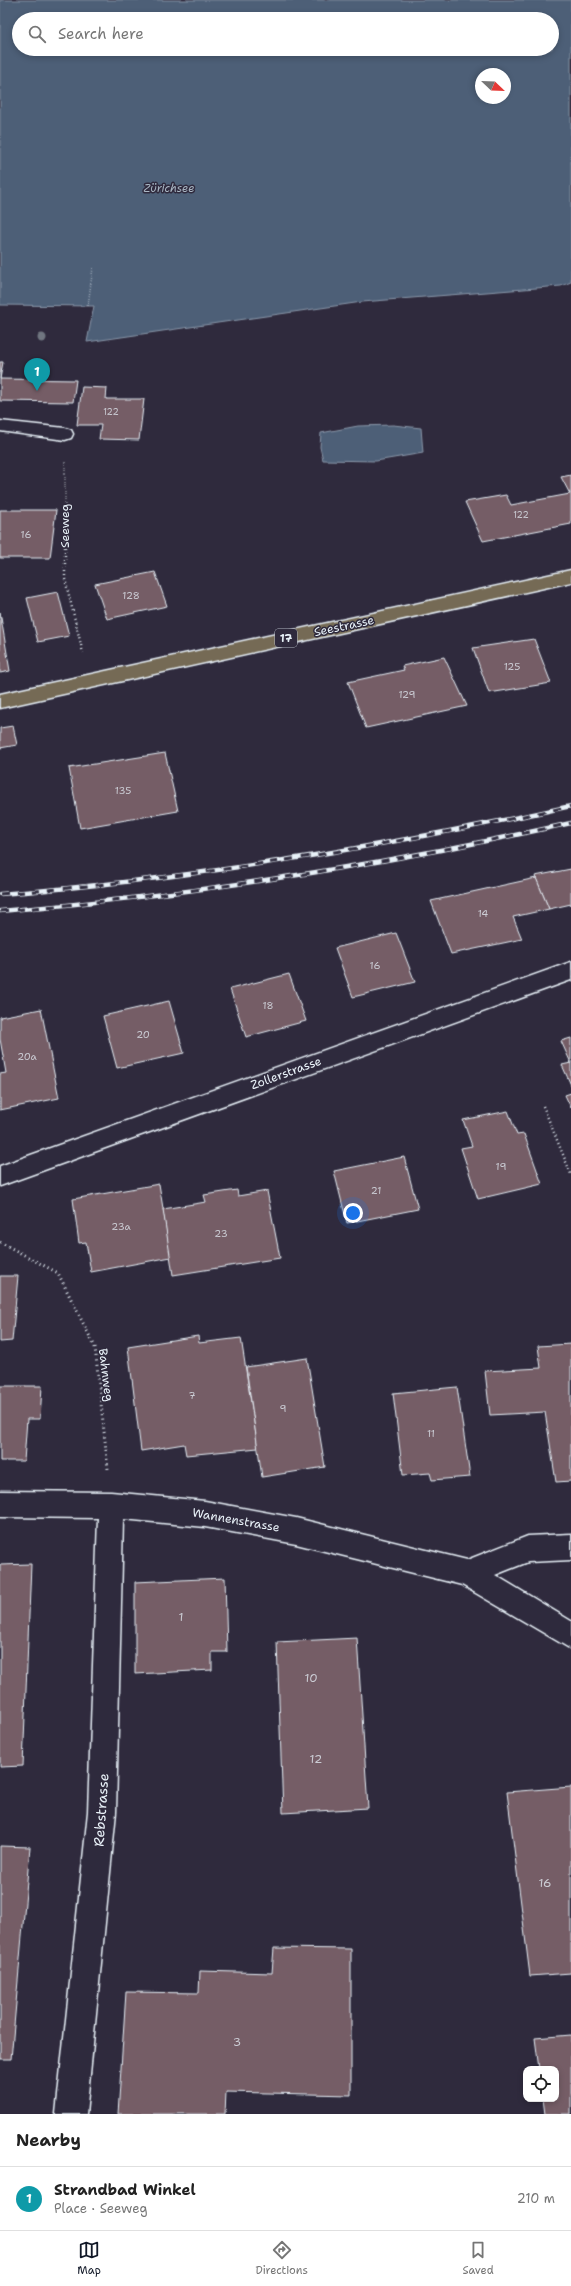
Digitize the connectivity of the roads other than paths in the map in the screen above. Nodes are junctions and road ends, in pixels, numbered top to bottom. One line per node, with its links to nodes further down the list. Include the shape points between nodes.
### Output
1 (0, 426): 2 (street)
2 (65, 434)
3 (571, 576): 4 (main road, Seestrasse / 17)
4 (0, 701)
5 (571, 971): 6 (street, Zollerstrasse)
6 (0, 1176)
7 (0, 1504): 8 (street, Wannenstrasse)
8 (111, 1505): 10 (street, Wannenstrasse, via 205,1514 296,1531); 12 (street, Rebstrasse, via 102,1812)
9 (571, 1547): 10 (street, via 528,1549)
10 (467, 1573): 11 (street, Wannenstrasse)
11 (571, 1636)
12 (71, 2114)

